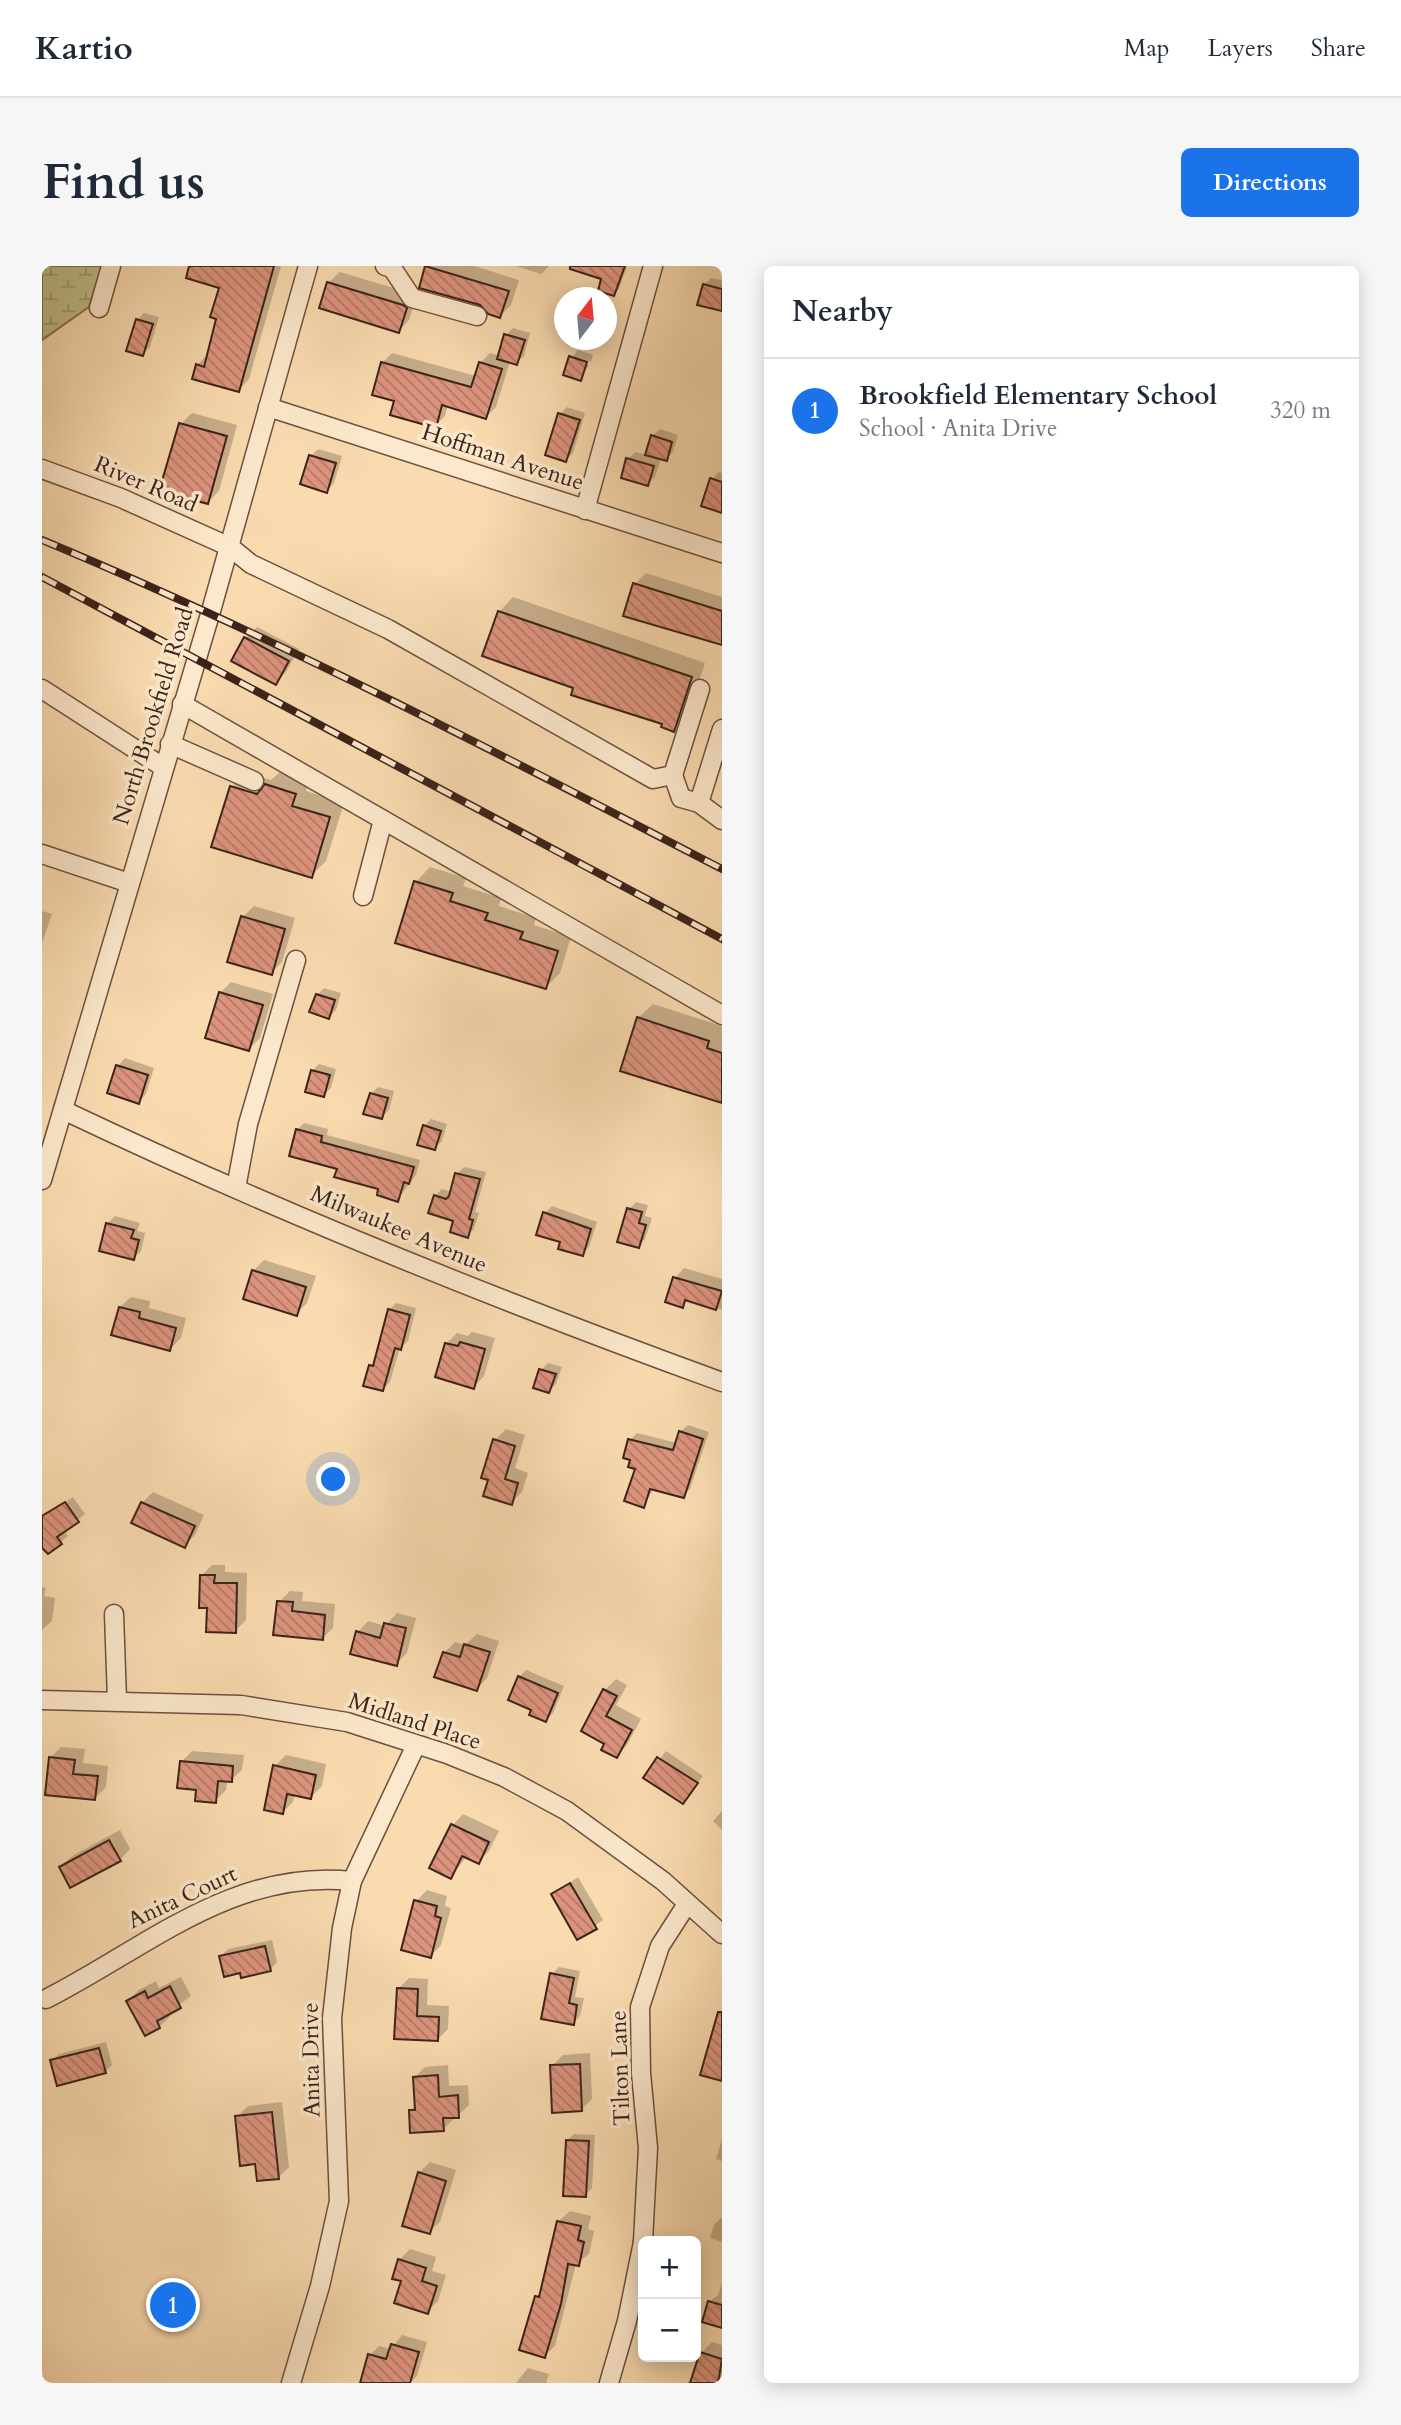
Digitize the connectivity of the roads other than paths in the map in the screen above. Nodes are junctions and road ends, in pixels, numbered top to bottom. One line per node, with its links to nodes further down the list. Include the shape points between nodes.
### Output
1 (111, 266): 5 (street)
2 (307, 266): 7 (street, North Brookfield Road)
3 (385, 266): 6 (street, via 392,268 412,298)
4 (653, 266): 9 (street)
5 (99, 308)
6 (477, 316)
7 (268, 407): 9 (street, Hoffman Avenue); 10 (street, North Brookfield Road)
8 (42, 469): 10 (street, River Road)
9 (585, 510): 11 (street, Hoffman Avenue)
10 (230, 547): 14 (street, North Brookfield Road); 19 (street, River Road, via 251,564 388,629 653,779)
11 (722, 553)
12 (42, 689): 18 (street)
13 (699, 689): 19 (street)
14 (182, 704): 16 (street, North Brookfield Road); 22 (street)
15 (722, 729): 17 (street)
16 (170, 744): 18 (street, North Brookfield Road); 20 (street)
17 (718, 753): 21 (street)
18 (163, 767): 25 (street, North Brookfield Road)
19 (673, 775): 21 (street, via 681,798)
20 (254, 781)
21 (699, 803): 23 (street)
22 (383, 820): 26 (street); 28 (street)
23 (722, 820)
24 (42, 854): 25 (street)
25 (128, 883): 29 (street, North Brookfield Road)
26 (363, 896)
27 (296, 960): 31 (street, via 248,1124)
28 (722, 1015)
29 (62, 1110): 30 (street, North Brookfield Road); 31 (street, Milwaukee Avenue)
30 (42, 1180)
31 (236, 1188): 32 (street, Milwaukee Avenue)
32 (722, 1382)
33 (114, 1614): 35 (street)
34 (42, 1700): 35 (street, Midland Place)
35 (117, 1700): 36 (street, Midland Place, via 241,1705 289,1712 346,1722)
36 (416, 1745): 37 (street, Anita Drive); 38 (street, Midland Place, via 504,1777 567,1811)
37 (352, 1881): 40 (street, Anita Court, via 325,1878 289,1883 221,1901 157,1932); 43 (street, Anita Drive, via 332,2018 339,2201)
38 (687, 1903): 39 (street, Midland Place); 41 (street, Tilton Lane, via 660,1945 640,2007 648,2160)
39 (722, 1934)
40 (46, 1999)
41 (643, 2236)
42 (638, 2266): 44 (street, Tilton Lane)
43 (291, 2383)
44 (609, 2383)

